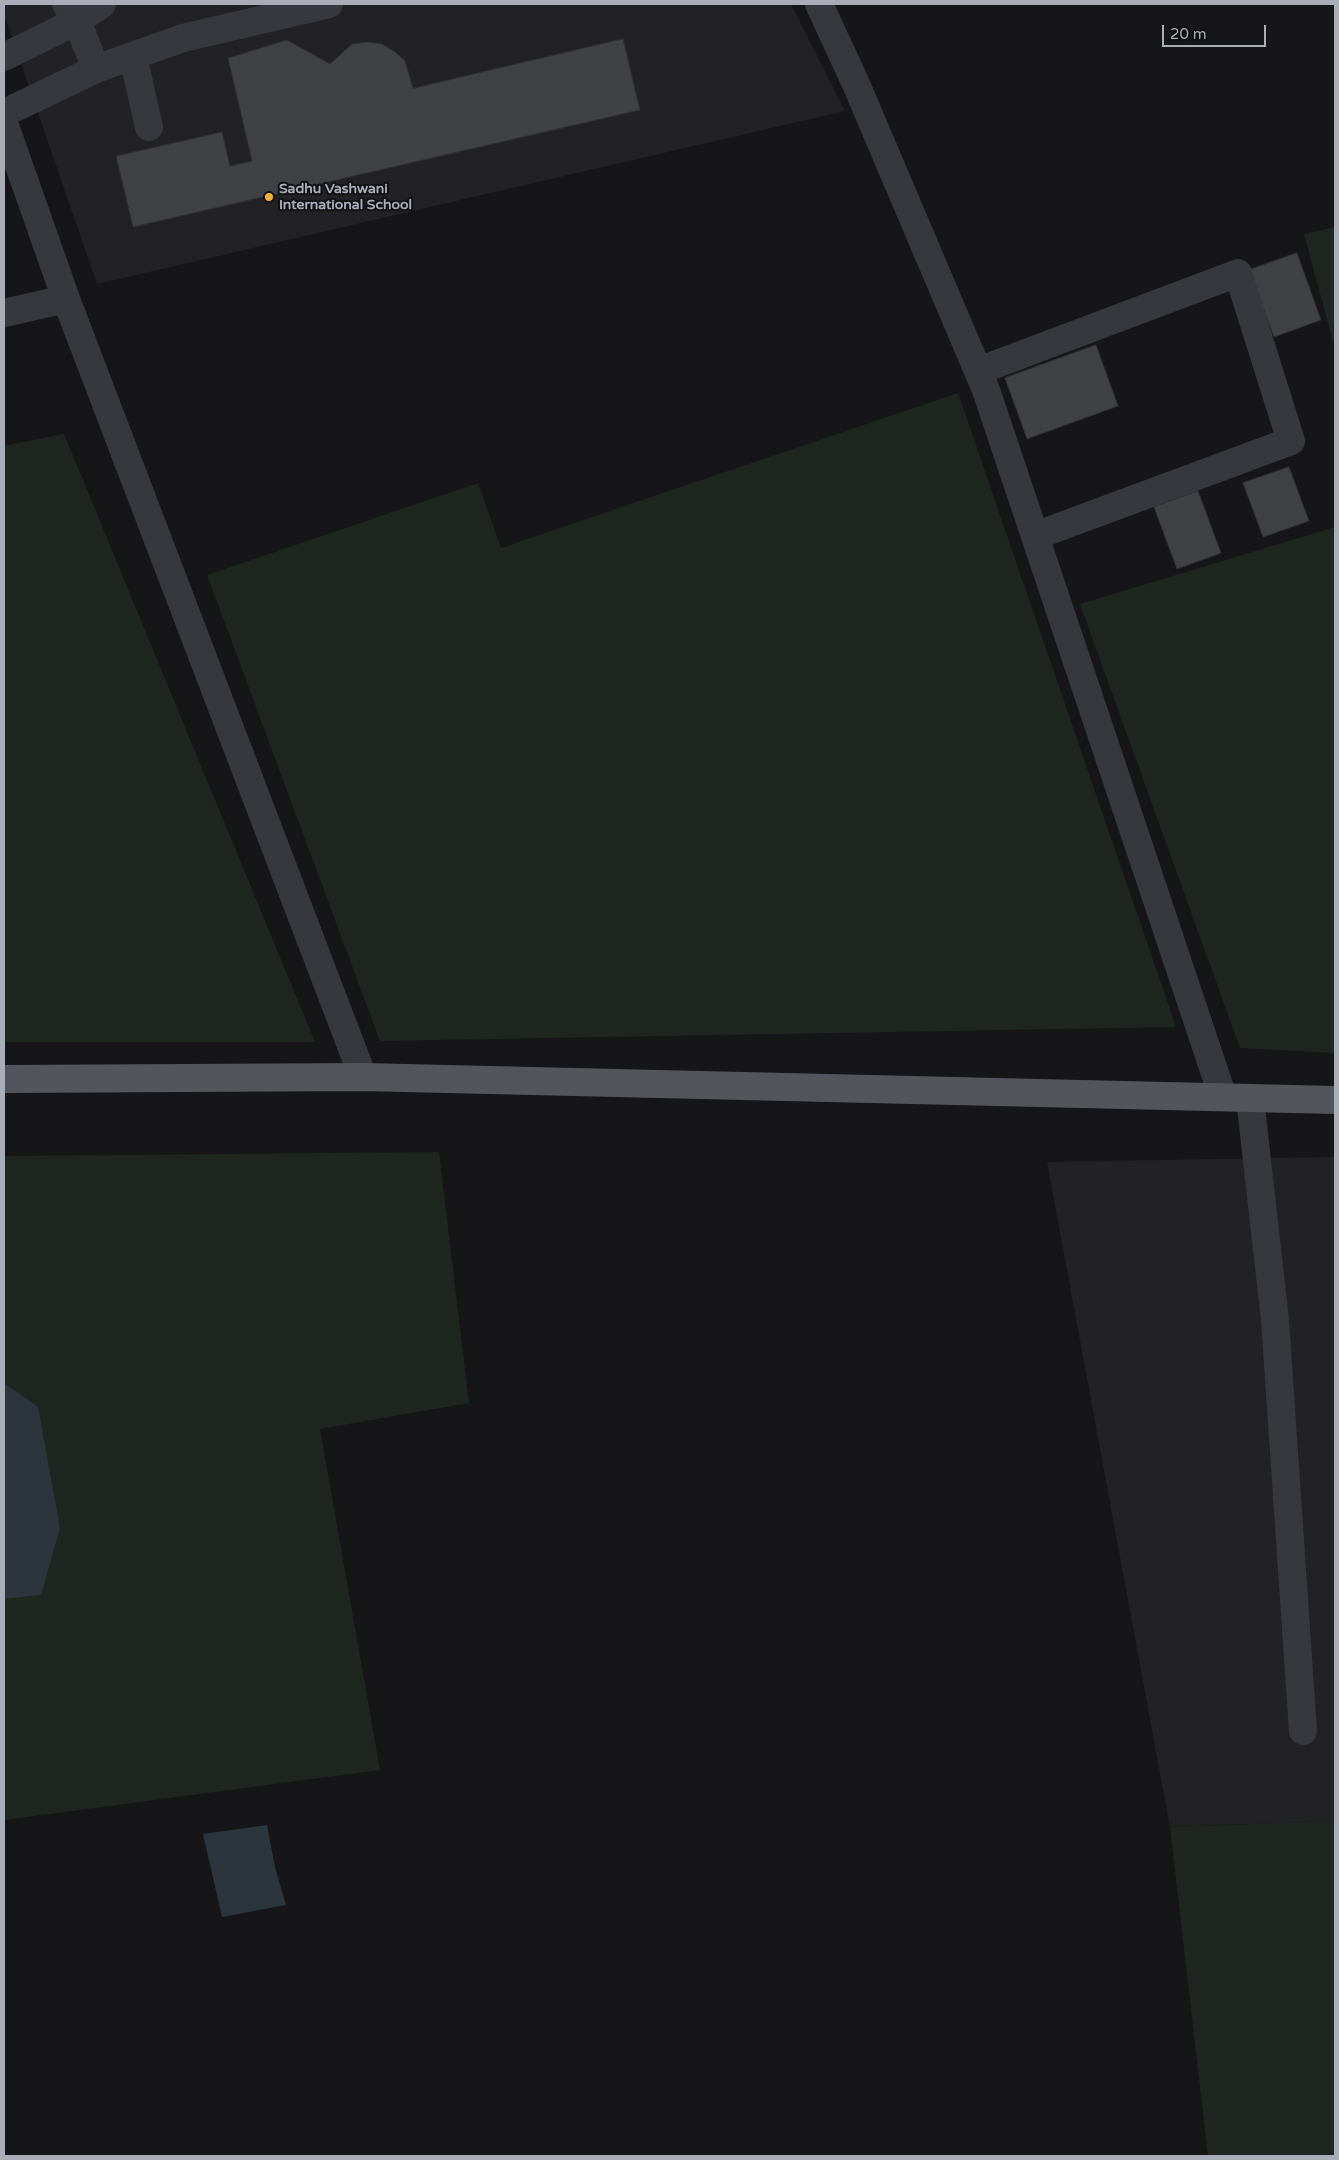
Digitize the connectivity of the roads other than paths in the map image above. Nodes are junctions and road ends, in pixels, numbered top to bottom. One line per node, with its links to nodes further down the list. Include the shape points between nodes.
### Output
1 (102, 4): 4 (street)
2 (329, 4): 5 (street, via 183,38)
3 (819, 4): 13 (street)
4 (71, 12): 6 (street); 7 (street)
5 (133, 56): 7 (street); 10 (street)
6 (4, 57)
7 (96, 68): 8 (street)
8 (4, 113)
9 (4, 123): 11 (street)
10 (150, 127)
11 (66, 299): 12 (street); 15 (street)
12 (4, 313)
13 (978, 371): 14 (street); 14 (street, via 1238,274 1291,441)
14 (1035, 536): 17 (street)
15 (363, 1077): 16 (main road); 17 (main road)
16 (4, 1079)
17 (1222, 1097): 18 (main road)
18 (1250, 1098): 19 (main road); 20 (street, via 1275,1320)
19 (1335, 1100)
20 (1303, 1731)

